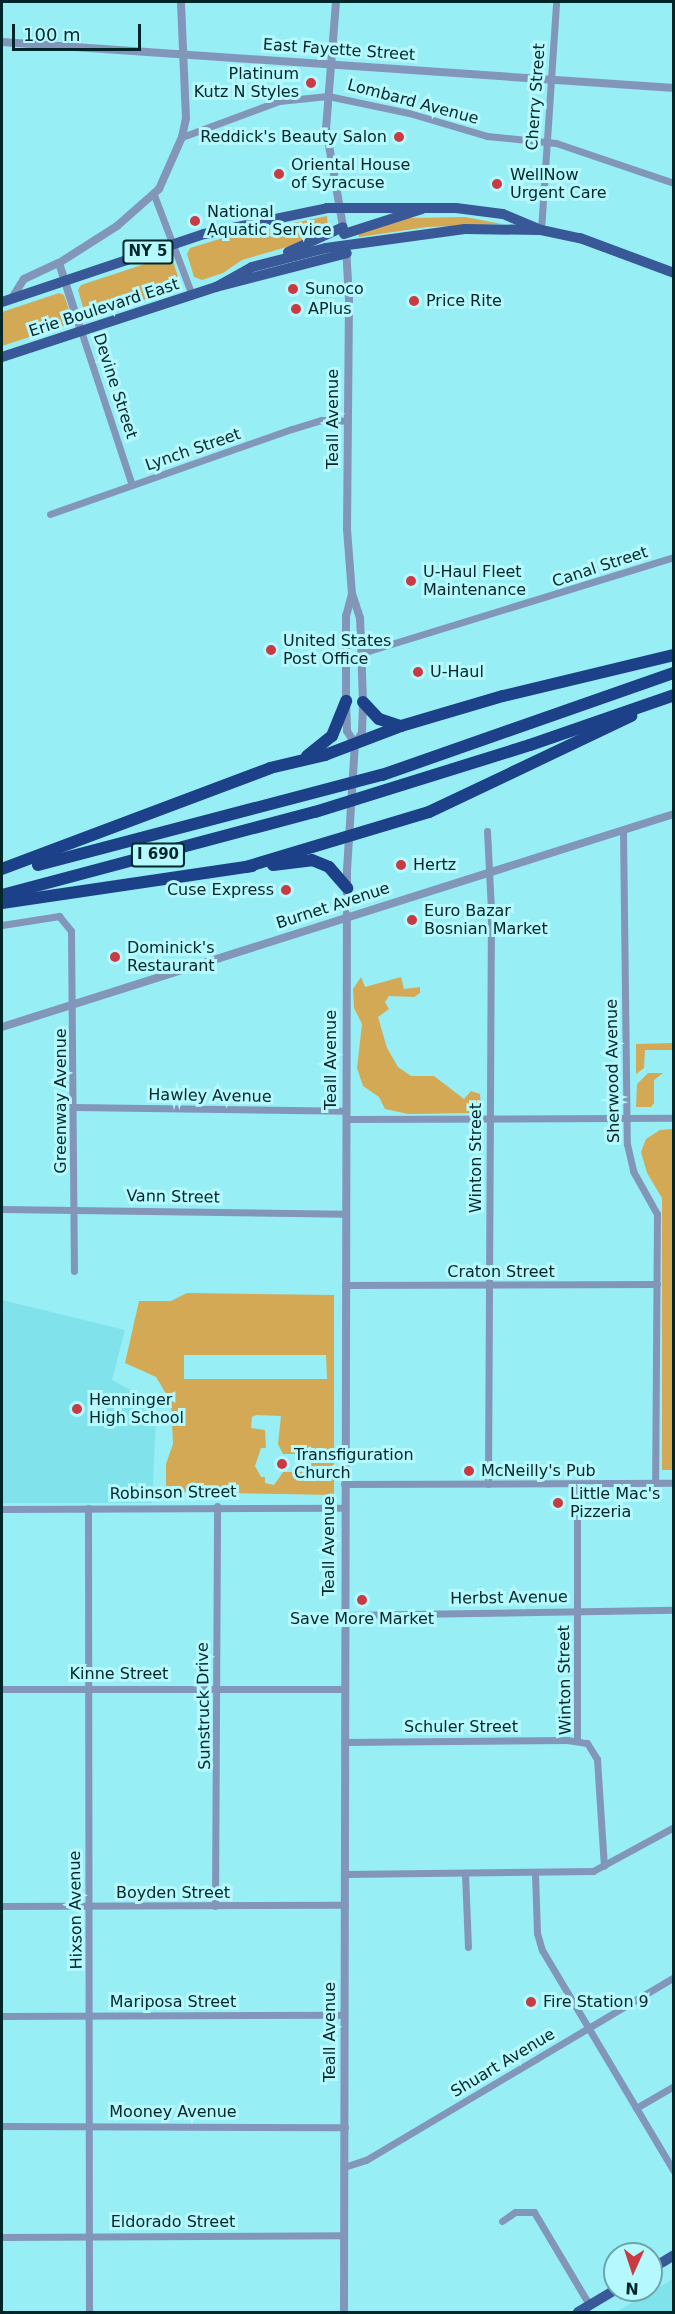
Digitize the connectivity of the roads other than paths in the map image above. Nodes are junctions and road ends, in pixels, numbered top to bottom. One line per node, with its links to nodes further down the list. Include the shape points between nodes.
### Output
1 (181, 2): 5 (street)
2 (336, 2): 6 (street, Teall Avenue)
3 (556, 2): 7 (street, Cherry Street)
4 (2, 42): 5 (street, East Fayette Street)
5 (183, 54): 6 (street, East Fayette Street); 10 (street, via 186,118)
6 (330, 64): 7 (street, East Fayette Street); 9 (street, Teall Avenue)
7 (551, 80): 8 (street, East Fayette Street); 11 (street, Cherry Street)
8 (674, 88)
9 (328, 96): 10 (street, Lombard Avenue, via 279,101); 11 (street, Lombard Avenue, via 357,100 487,136); 15 (street, Teall Avenue, via 328,151)
10 (182, 137): 13 (street)
11 (546, 141): 12 (street, Lombard Avenue); 16 (street, Cherry Street)
12 (674, 183)
13 (154, 195): 18 (street); 19 (street, via 117,226)
14 (434, 206): 15 (main road, Erie Boulevard East / NY 5); 16 (main road, Erie Boulevard East / NY 5, via 503,214); 17 (main road)
15 (340, 207): 17 (street, Teall Avenue); 18 (main road, Erie Boulevard East / NY 5, via 264,218)
16 (541, 230): 17 (main road, Erie Boulevard East / NY 5, via 431,231); 21 (main road, Erie Boulevard East / NY 5, via 623,251)
17 (345, 240): 20 (main road); 20 (main road, Erie Boulevard East / NY 5); 23 (main road, Erie Boulevard East / NY 5); 28 (street, Teall Avenue)
18 (175, 243): 22 (main road, Erie Boulevard East / NY 5); 24 (street)
19 (59, 263): 22 (street, Devine Street); 25 (street, via 24,279)
20 (252, 267): 23 (main road, Erie Boulevard East / NY 5)
21 (674, 273)
22 (65, 281): 25 (main road, Erie Boulevard East / NY 5); 26 (street, Devine Street)
23 (216, 286): 24 (main road, Erie Boulevard East / NY 5)
24 (192, 295): 26 (main road, Erie Boulevard East / NY 5)
25 (7, 300)
26 (81, 331): 27 (main road, Erie Boulevard East / NY 5); 29 (street, Devine Street)
27 (2, 357)
28 (347, 421): 29 (street, Lynch Street, via 322,420); 32 (street, Teall Avenue, via 347,529)
29 (132, 485): 30 (street, Lynch Street)
30 (50, 514)
31 (674, 557): 33 (street, Canal Street)
32 (352, 594): 33 (street, Teall Avenue, via 360,618); 37 (street, Teall Avenue, via 346,616)
33 (362, 653): 38 (street, Teall Avenue)
34 (674, 656): 39 (highway, via 503,696)
35 (674, 673): 47 (highway, I 690, via 382,775)
36 (674, 695): 45 (highway, via 429,812); 50 (highway, I 690, via 315,812)
37 (346, 701): 40 (street, Teall Avenue, via 347,731); 41 (highway, via 332,736)
38 (363, 702): 39 (highway, via 379,719); 40 (street, Teall Avenue, via 362,733)
39 (401, 726): 40 (highway)
40 (355, 744): 41 (highway); 45 (street, Teall Avenue)
41 (305, 757): 47 (highway)
42 (674, 814): 43 (street, Burnet Avenue)
43 (623, 830): 48 (street, Burnet Avenue); 58 (street, Sherwood Avenue)
44 (487, 831): 48 (street, Winton Street)
45 (348, 833): 46 (highway, via 332,842); 49 (street, Teall Avenue)
46 (246, 867): 49 (highway, via 312,860 329,867); 51 (highway)
47 (2, 871)
48 (490, 872): 52 (street, Burnet Avenue); 60 (street, Winton Street)
49 (347, 888): 52 (street, Teall Avenue)
50 (2, 895)
51 (2, 903)
52 (346, 917): 54 (street, Burnet Avenue); 57 (street, Teall Avenue)
53 (2, 925): 54 (street, Greenway Avenue, via 59,916 71,931)
54 (74, 1003): 55 (street, Burnet Avenue); 56 (street, Greenway Avenue)
55 (2, 1027)
56 (74, 1107): 57 (street, Hawley Avenue); 62 (street, Greenway Avenue)
57 (346, 1115): 60 (street, Hawley Avenue); 63 (street, Teall Avenue)
58 (625, 1118): 59 (street, Hawley Avenue); 60 (street, Hawley Avenue); 65 (street, Sherwood Avenue, via 631,1165 657,1214)
59 (674, 1118)
60 (489, 1119): 67 (street, Winton Street)
61 (2, 1209): 62 (street, Vann Street)
62 (74, 1209): 63 (street, Vann Street); 64 (street, Greenway Avenue)
63 (345, 1214): 66 (street, Teall Avenue)
64 (74, 1271)
65 (657, 1284): 67 (street, Craton Street); 68 (street, Sherwood Avenue)
66 (345, 1285): 67 (street, Craton Street); 69 (street, Teall Avenue)
67 (489, 1286): 70 (street, Winton Street)
68 (655, 1483): 71 (street); 72 (street)
69 (344, 1484): 70 (street); 75 (street, Teall Avenue)
70 (488, 1484): 71 (street)
71 (577, 1484): 78 (street, Winton Street)
72 (674, 1484)
73 (217, 1506): 74 (street, Robinson Street); 75 (street, Robinson Street); 81 (street, Sunstruck Drive)
74 (88, 1508): 76 (street, Robinson Street); 80 (street, Hixson Avenue)
75 (344, 1508): 79 (street, Teall Avenue)
76 (2, 1509)
77 (674, 1610): 78 (street, Herbst Avenue)
78 (577, 1611): 79 (street, Herbst Avenue); 84 (street, Winton Street)
79 (344, 1615): 83 (street, Teall Avenue)
80 (88, 1686): 81 (street, Kinne Street); 82 (street, Kinne Street); 93 (street, Hixson Avenue)
81 (217, 1687): 83 (street, Kinne Street); 94 (street, Sunstruck Drive)
82 (2, 1689)
83 (345, 1689): 85 (street, Teall Avenue)
84 (577, 1741): 85 (street, Schuler Street); 87 (street, Winton Street, via 593,1749 597,1759)
85 (344, 1742): 90 (street, Teall Avenue)
86 (674, 1827): 87 (street)
87 (603, 1866): 89 (street, via 593,1871)
88 (465, 1873): 89 (street); 90 (street); 95 (street)
89 (535, 1873): 100 (street, via 537,1933 542,1950)
90 (345, 1874): 91 (street, Teall Avenue)
91 (345, 1905): 94 (street, Boyden Street); 97 (street, Teall Avenue)
92 (2, 1906): 93 (street, Boyden Street)
93 (89, 1906): 94 (street, Boyden Street); 99 (street, Hixson Avenue)
94 (215, 1906)
95 (468, 1947)
96 (674, 1977): 100 (street, Shuart Avenue)
97 (345, 2015): 99 (street, Mariposa Street); 105 (street, Teall Avenue)
98 (2, 2016): 99 (street, Mariposa Street)
99 (91, 2016): 103 (street, Hixson Avenue)
100 (589, 2027): 102 (street); 106 (street, Shuart Avenue, via 366,2160)
101 (674, 2086): 102 (street)
102 (636, 2108): 107 (street)
103 (89, 2125): 104 (street, Mooney Avenue); 105 (street, Mooney Avenue); 109 (street, Hixson Avenue)
104 (2, 2126)
105 (345, 2127): 106 (street, Teall Avenue)
106 (344, 2167): 110 (street, Teall Avenue)
107 (674, 2171)
108 (502, 2221): 113 (street, via 515,2212 534,2212)
109 (89, 2235): 110 (street, Eldorado Street); 111 (street, Eldorado Street); 114 (street, Hixson Avenue)
110 (344, 2235): 115 (street, Teall Avenue)
111 (2, 2237)
112 (603, 2298): 113 (main road)
113 (590, 2306): 116 (main road)
114 (89, 2313)
115 (344, 2313)
116 (578, 2313)

